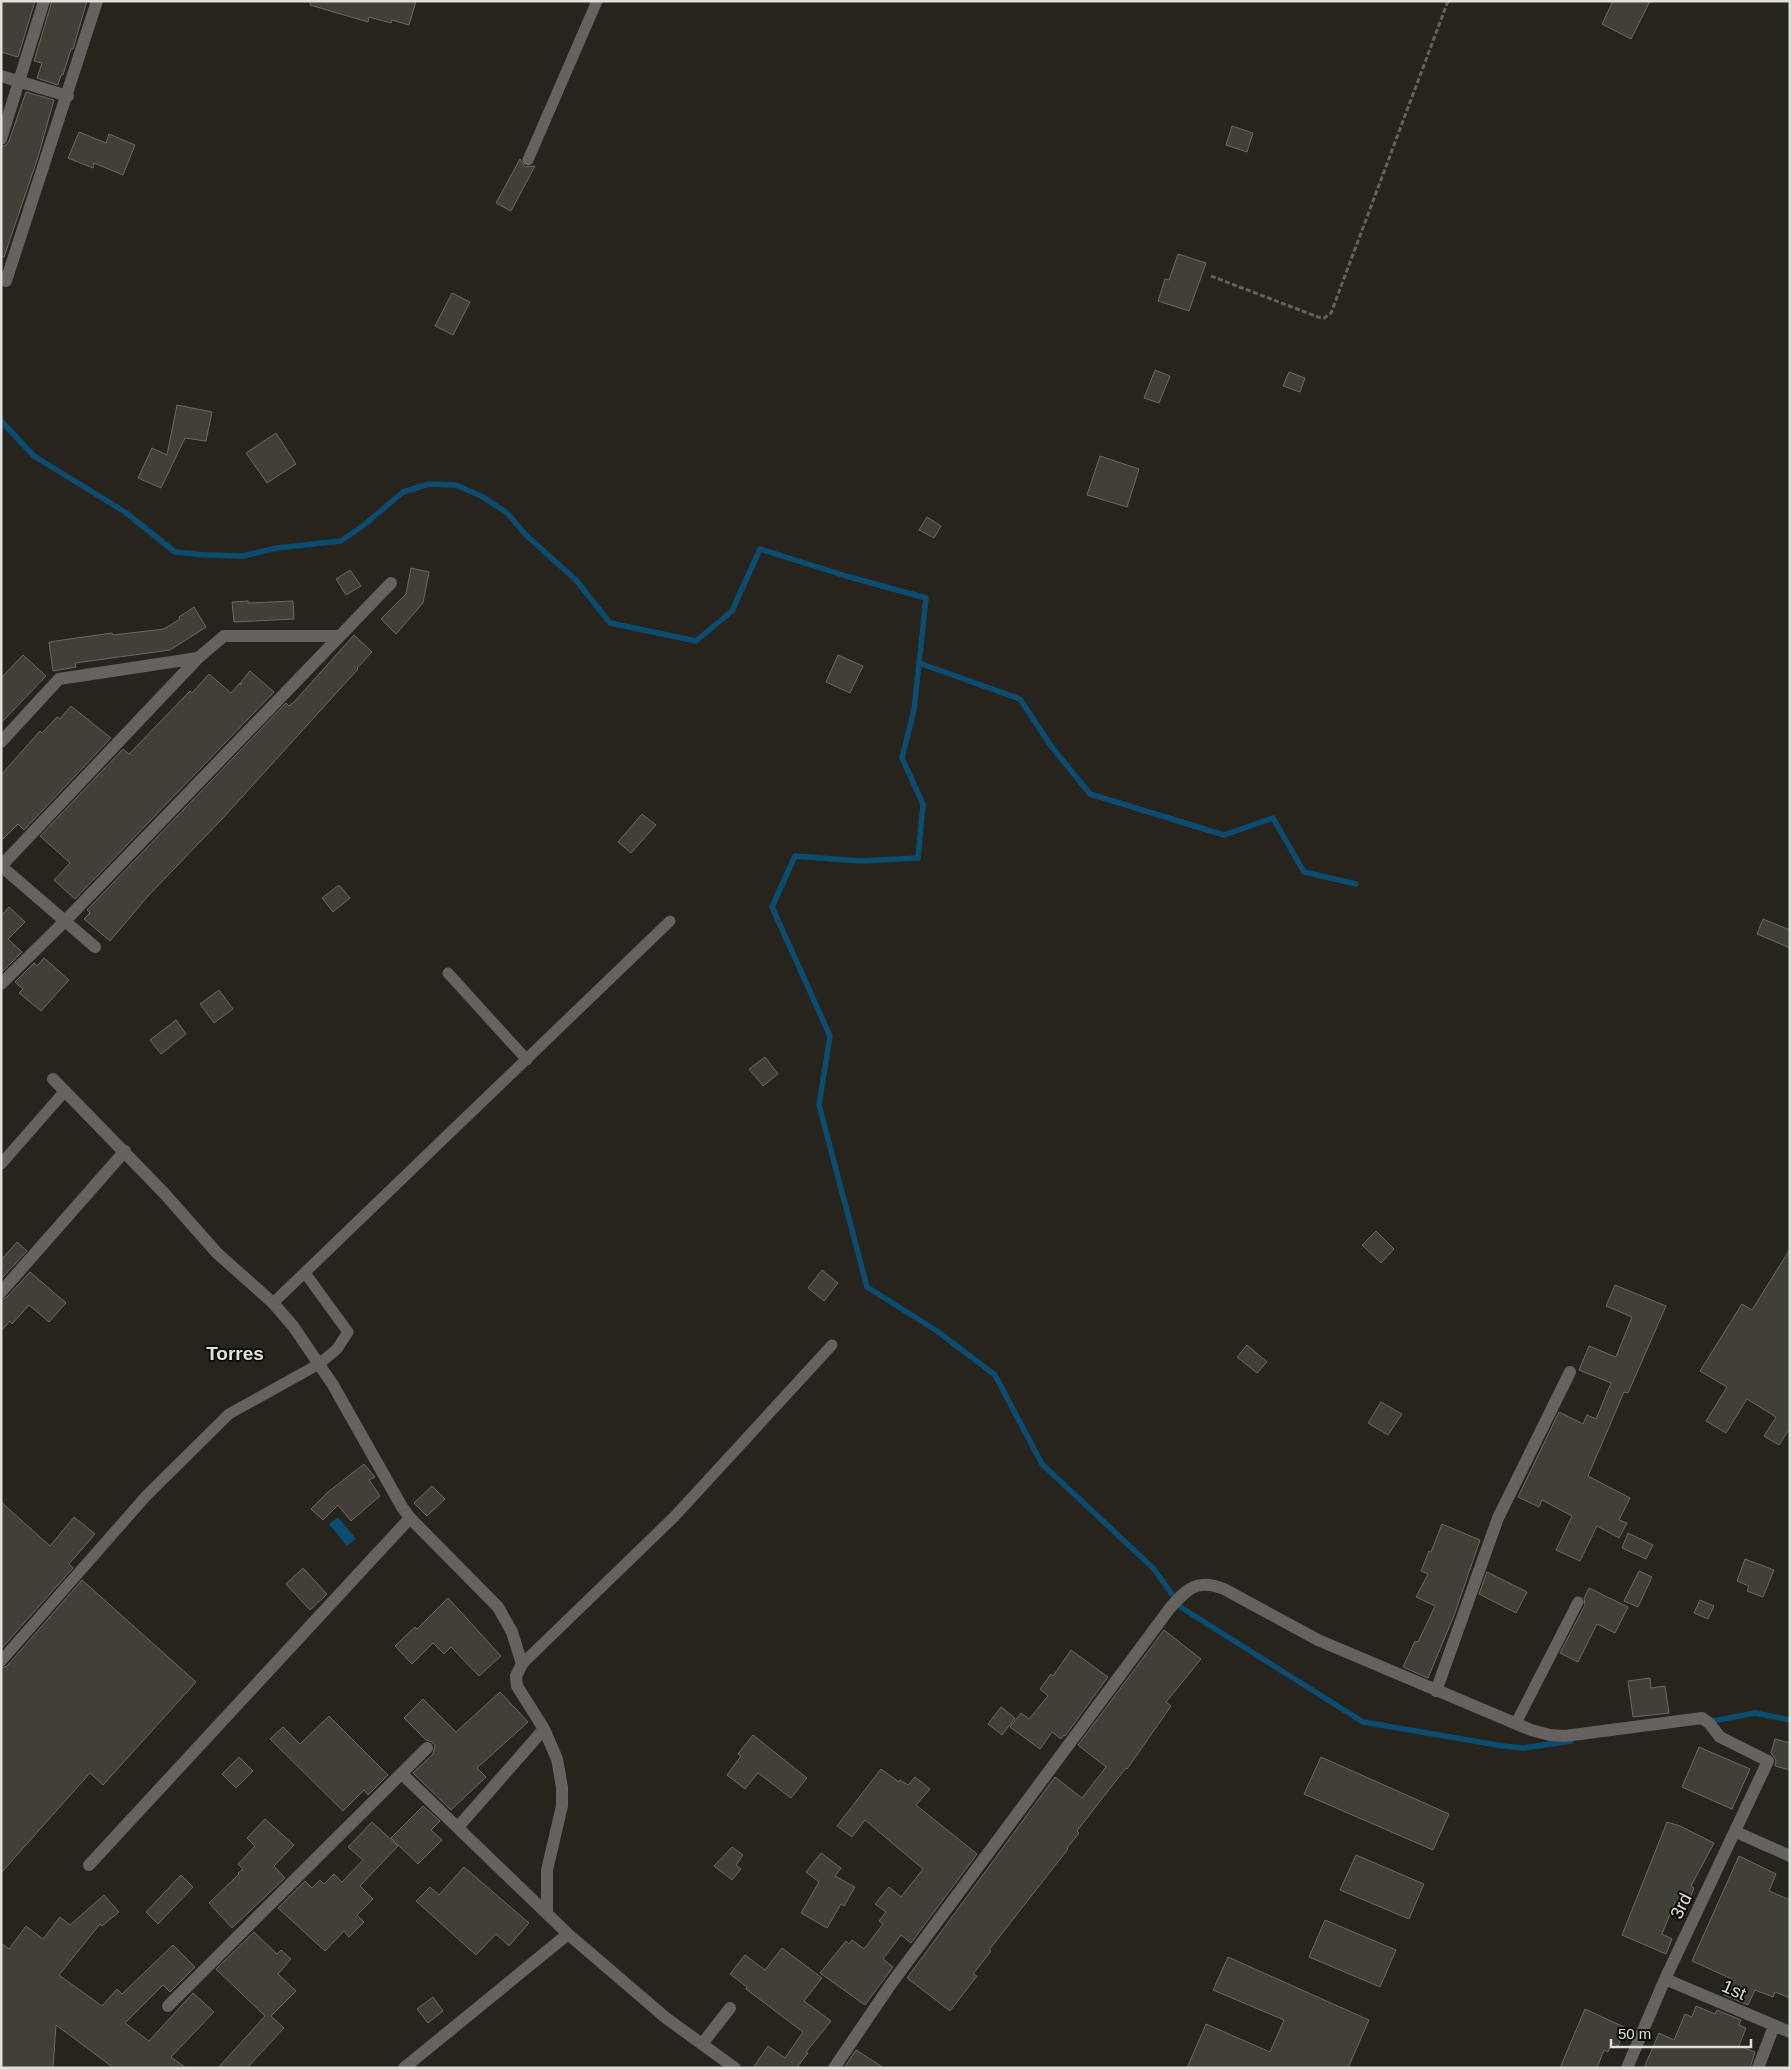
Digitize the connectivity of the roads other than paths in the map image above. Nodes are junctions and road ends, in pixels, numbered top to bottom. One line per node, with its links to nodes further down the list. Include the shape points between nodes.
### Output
1 (44, 1): 5 (street)
2 (97, 1): 6 (street)
3 (597, 1): 8 (lane)
4 (1, 76): 5 (street)
5 (18, 80): 6 (street); 7 (street)
6 (68, 96): 9 (street)
7 (1, 139)
8 (528, 160)
9 (6, 281)
10 (391, 583): 11 (street)
11 (338, 636): 12 (street, via 224,636); 15 (street)
12 (198, 658): 13 (street, via 59,680); 14 (street)
13 (1, 742)
14 (1, 866): 15 (street)
15 (65, 921): 17 (street); 19 (street)
16 (670, 921): 20 (lane)
17 (95, 946)
18 (448, 973): 20 (lane)
19 (1, 984)
20 (527, 1060): 25 (lane)
21 (53, 1079): 22 (street)
22 (65, 1090): 23 (street); 24 (lane)
23 (125, 1151): 26 (street); 27 (street, via 217,1253)
24 (1, 1164)
25 (304, 1273): 27 (lane); 29 (lane, via 348,1332 337,1349)
26 (1, 1292)
27 (273, 1303): 29 (street)
28 (832, 1345): 34 (lane, via 674,1517)
29 (319, 1364): 31 (street); 33 (lane, via 229,1414 147,1494)
30 (1570, 1372): 35 (street, via 1498,1518)
31 (410, 1518): 34 (street, via 498,1607 512,1632); 43 (street)
32 (1578, 1602): 36 (lane)
33 (1, 1661)
34 (522, 1664): 37 (street, via 516,1676 517,1686)
35 (1436, 1691): 36 (street); 54 (street, via 1318,1640 1212,1584 1188,1589 1170,1608 891,1984)
36 (1516, 1723): 41 (street, 3rd, via 1531,1730 1565,1736 1705,1720 1720,1737 1768,1761)
37 (544, 1729): 40 (street); 44 (street, via 557,1759 562,1787 562,1806 547,1870)
38 (427, 1748): 39 (street)
39 (402, 1774): 40 (street); 47 (street)
40 (458, 1827): 44 (street)
41 (1736, 1832): 42 (street); 46 (street, 3rd)
42 (1790, 1856)
43 (88, 1865)
44 (547, 1914): 45 (street)
45 (568, 1934): 51 (street, via 666,2018); 52 (street)
46 (1665, 1979): 49 (street, 1st); 55 (street, 3rd)
47 (168, 2006)
48 (730, 2008): 51 (street)
49 (1774, 2026): 50 (street, 1st); 56 (street)
50 (1790, 2032)
51 (702, 2044): 53 (street)
52 (404, 2068)
53 (735, 2068)
54 (834, 2068)
55 (1627, 2068)
56 (1758, 2068)

